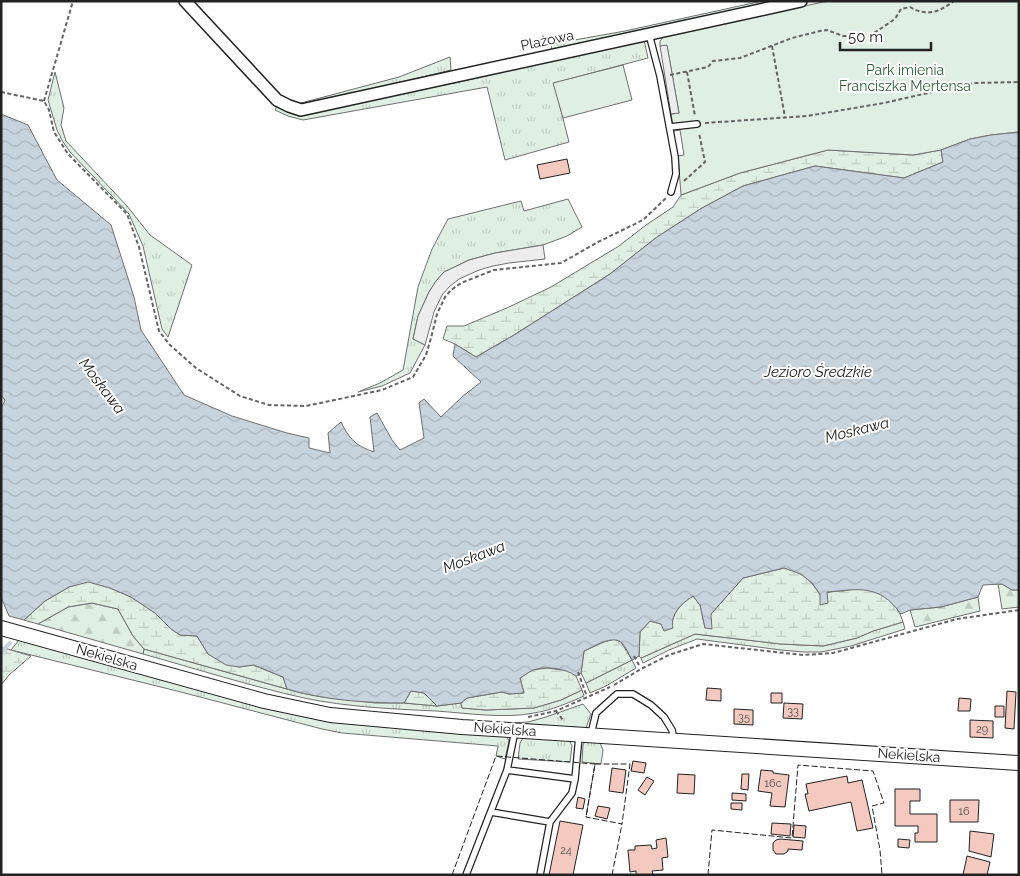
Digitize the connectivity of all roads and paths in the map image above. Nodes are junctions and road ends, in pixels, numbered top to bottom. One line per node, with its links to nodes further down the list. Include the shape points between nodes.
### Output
1 (73, 1): 11 (path)
2 (185, 1): 5 (street, Plażowa, via 277,100 301,110)
3 (800, 1): 5 (street, Plażowa)
4 (954, 1): 6 (path, via 930,14 910,7 901,9 895,19 871,34 843,36 827,30)
5 (649, 34): 8 (lane)
6 (772, 46): 7 (path, via 740,58 713,61 708,67); 12 (path)
7 (687, 72): 8 (path); 13 (path)
8 (660, 76): 14 (lane)
9 (1019, 82): 12 (path, via 975,83 848,110)
10 (1, 92): 11 (path)
11 (44, 101): 15 (path, via 54,132 68,154 127,214 139,247 159,331 196,368 240,396 269,405 306,406 382,390 413,377 426,355 437,314 451,290 494,270 561,263 643,220)
12 (785, 117): 13 (path)
13 (697, 124): 14 (lane); 15 (path, via 705,162)
14 (670, 127): 15 (lane, via 676,174)
15 (671, 192)
16 (1019, 610): 22 (path, via 957,619 833,654 802,655 703,644 670,655 607,689 564,707)
17 (1, 628): 23 (street, Nekielska, via 264,701 330,715)
18 (634, 656): 19 (path)
19 (639, 666)
20 (578, 672): 21 (path)
21 (586, 694)
22 (524, 717)
23 (515, 730): 24 (street, Nekielska); 27 (lane)
24 (585, 734): 25 (street, Nekielska); 25 (lane, via 596,713 617,694 633,694 664,717); 28 (lane)
25 (674, 740): 26 (street, Nekielska)
26 (1019, 762)
27 (507, 770): 28 (lane); 29 (lane)
28 (575, 779): 30 (lane, via 572,793)
29 (491, 812): 30 (lane); 31 (lane)
30 (550, 822): 33 (lane)
31 (466, 874): 32 (lane)
32 (474, 875)
33 (540, 875)

